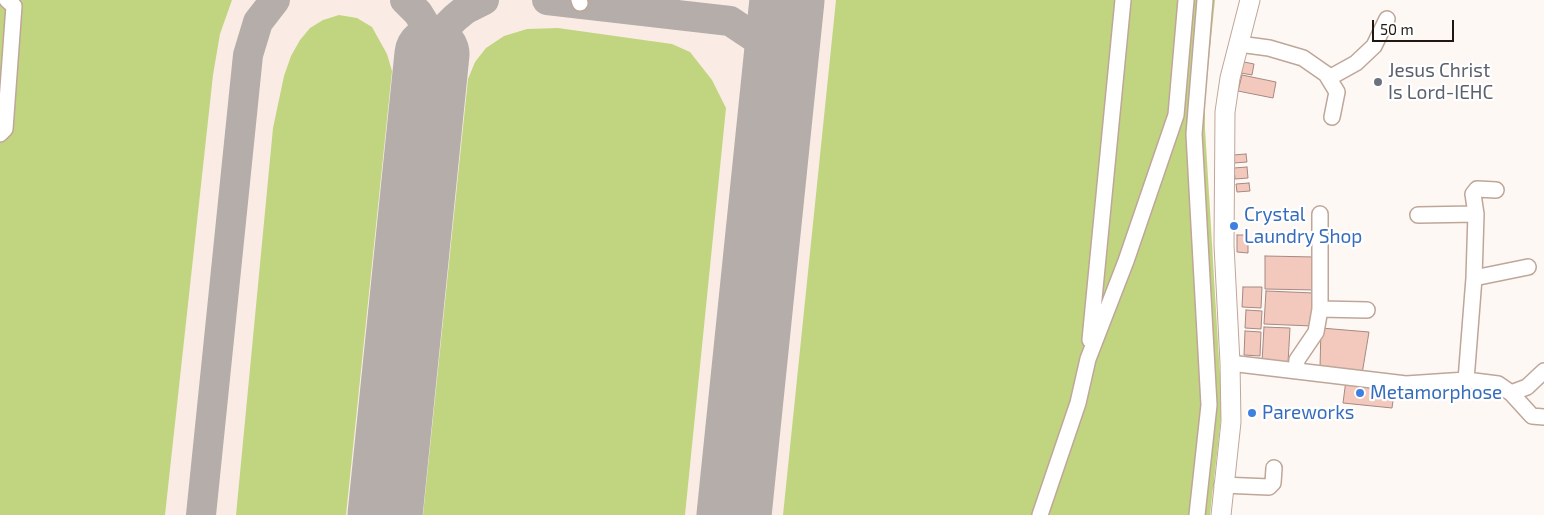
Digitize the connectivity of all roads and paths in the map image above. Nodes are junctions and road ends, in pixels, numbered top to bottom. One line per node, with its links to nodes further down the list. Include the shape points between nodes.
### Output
1 (6, 0): 10 (street, via 14,6 5,129)
2 (1122, 0): 19 (street)
3 (1186, 0): 19 (street, via 1176,115)
4 (1205, 0): 29 (street, via 1194,134 1209,405)
5 (1250, 0): 7 (main road)
6 (1387, 19): 8 (street, via 1374,46 1356,62)
7 (1239, 44): 8 (street, via 1269,48 1303,58); 20 (main road, via 1225,112 1224,245)
8 (1329, 78): 9 (street, via 1337,92)
9 (1332, 117)
10 (0, 134)
11 (1496, 190): 13 (street, via 1474,191)
12 (1320, 214): 17 (street)
13 (1476, 214): 14 (street); 16 (street)
14 (1418, 215)
15 (1528, 267): 16 (street)
16 (1474, 278): 23 (street)
17 (1320, 309): 18 (street); 21 (street, via 1316,332 1297,360)
18 (1366, 310)
19 (1088, 359): 28 (street, via 1078,403)
20 (1230, 363): 21 (street); 27 (main road, via 1230,422)
21 (1296, 371): 23 (street, via 1406,384)
22 (1544, 372): 24 (street, via 1527,387)
23 (1466, 380): 24 (street, via 1498,384)
24 (1511, 393): 25 (street, via 1532,416)
25 (1544, 418)
26 (1274, 468): 27 (street, via 1269,487)
27 (1222, 485): 30 (main road)
28 (1040, 515)
29 (1198, 515)
30 (1221, 515)

